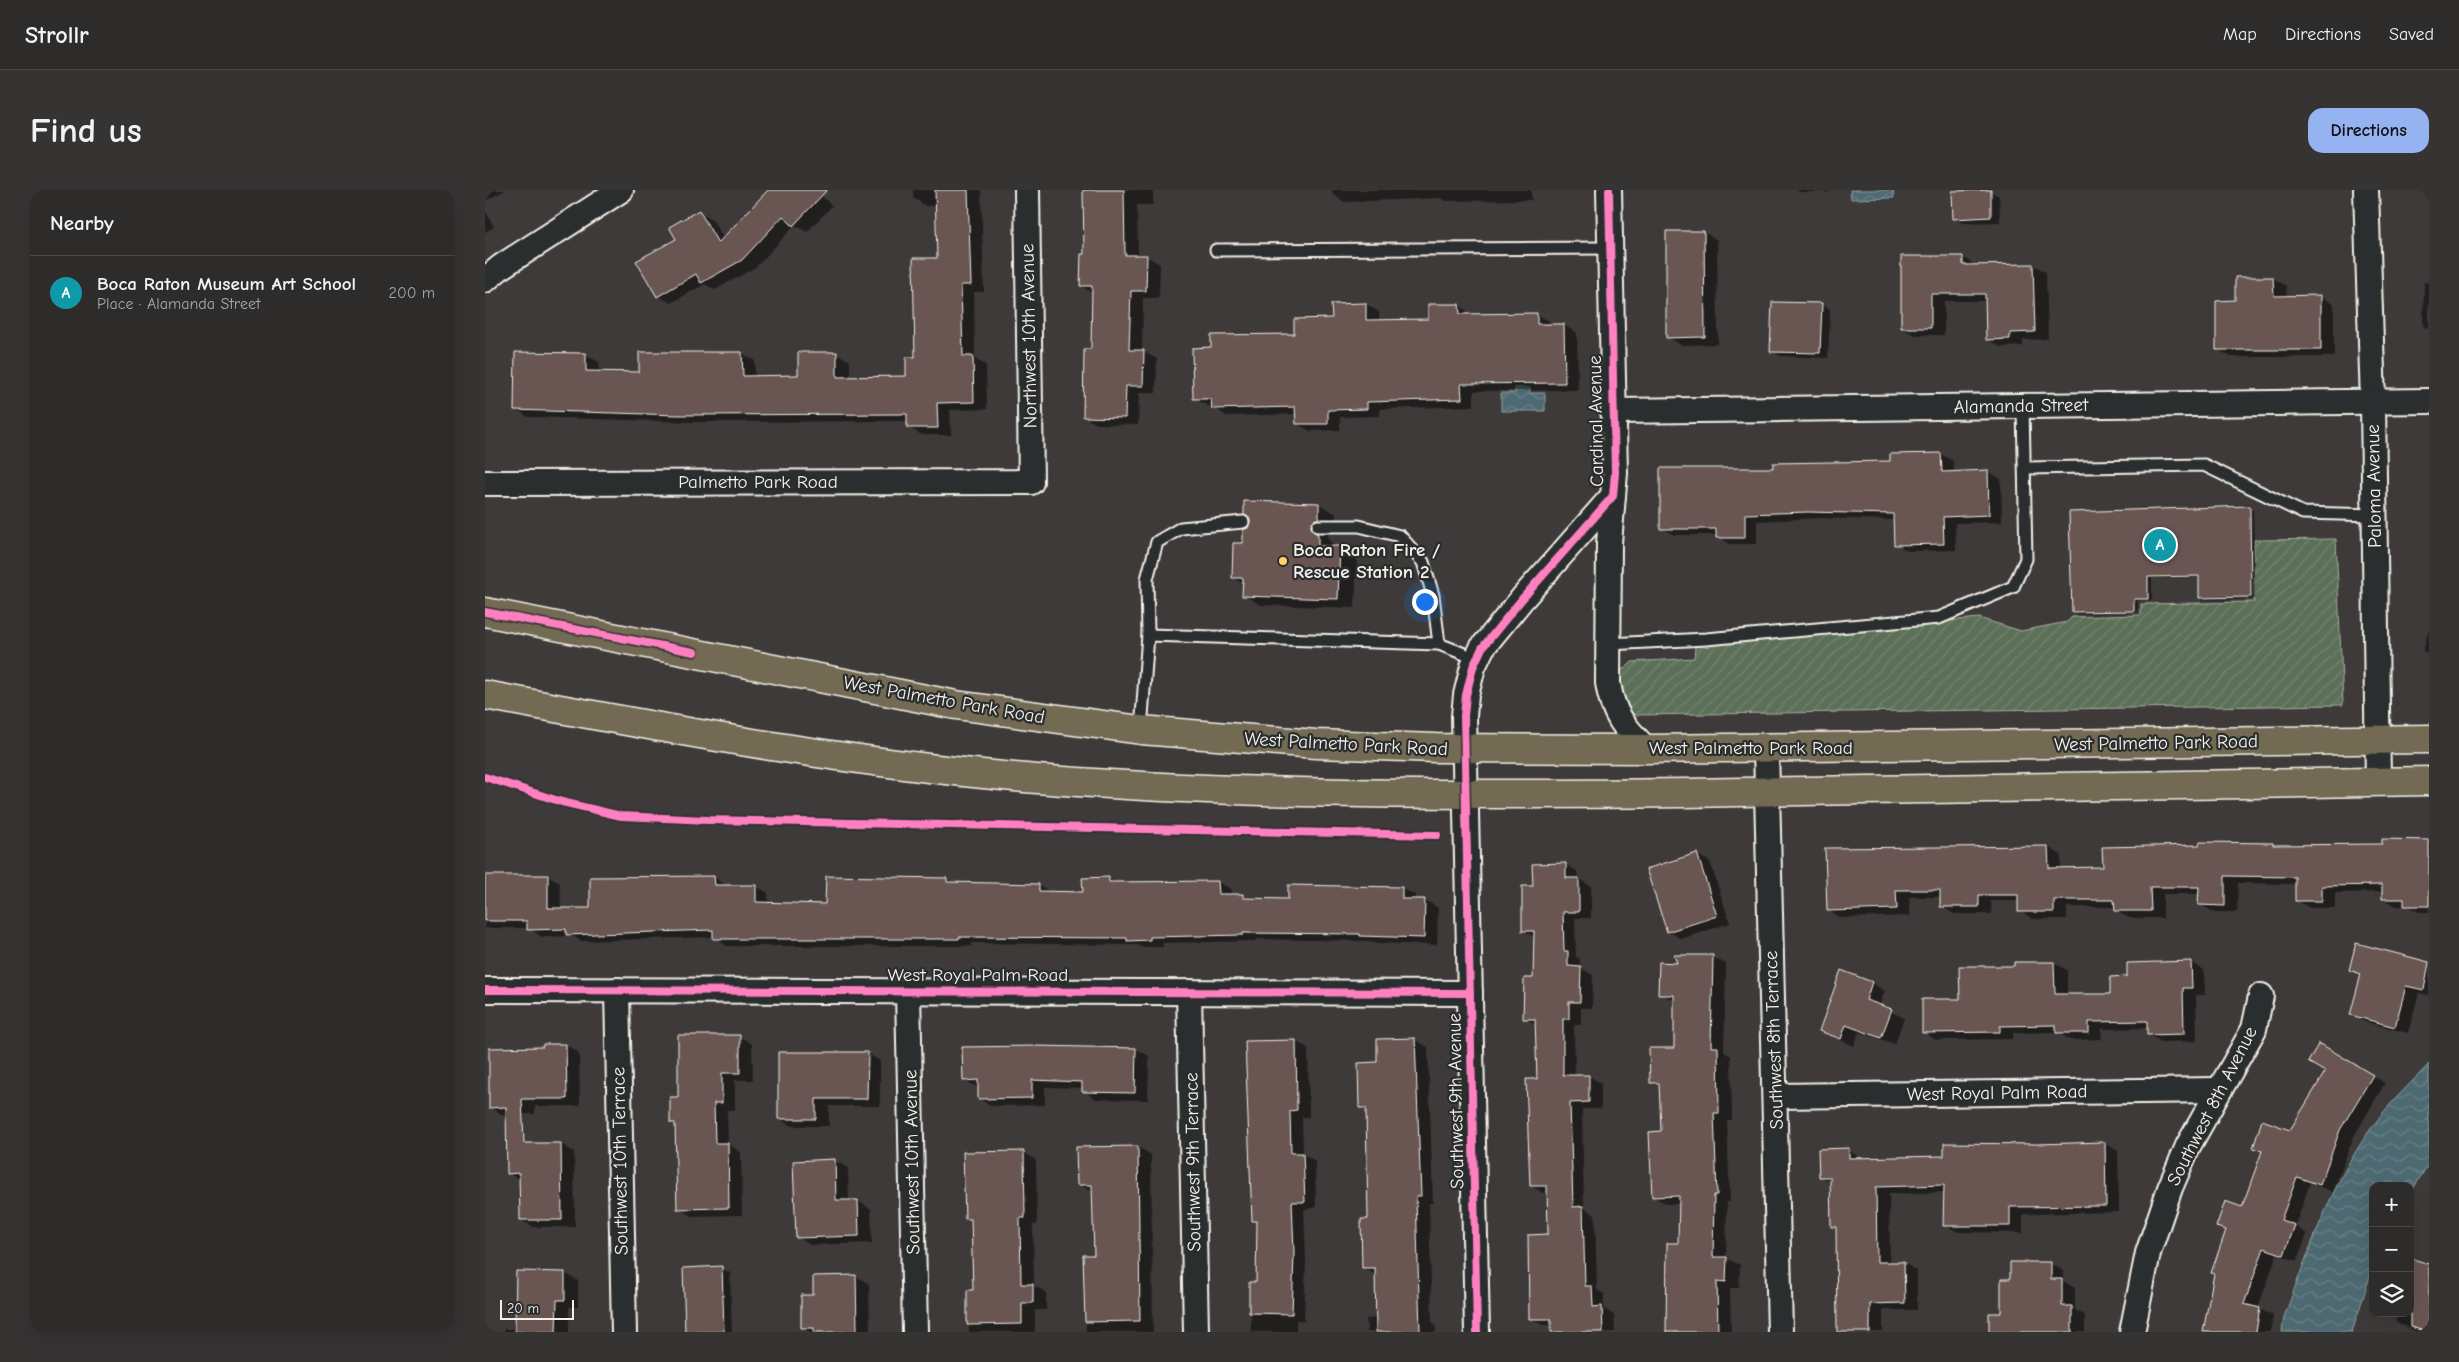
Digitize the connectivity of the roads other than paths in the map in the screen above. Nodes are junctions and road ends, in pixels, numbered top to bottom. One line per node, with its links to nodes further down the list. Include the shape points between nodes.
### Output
1 (621, 190): 7 (street)
2 (1027, 190): 13 (street, Northwest 10th Avenue)
3 (1609, 190): 5 (street, Cardinal Avenue)
4 (2366, 190): 9 (street, Paloma Avenue)
5 (1610, 248): 6 (lane); 11 (street, Cardinal Avenue)
6 (1216, 250)
7 (485, 280)
8 (2429, 401): 9 (street, Alamanda Street)
9 (2373, 402): 10 (street, Alamanda Street); 16 (street, Paloma Avenue)
10 (2023, 406): 11 (street, Alamanda Street); 12 (lane)
11 (1613, 411): 15 (street, Cardinal Avenue)
12 (2026, 468): 16 (lane, via 2204,465 2303,513); 22 (lane, via 2026,560 2013,587 1939,618 1706,640)
13 (1031, 482): 14 (street, Palmetto Park Road)
14 (485, 483)
15 (1613, 496): 22 (street); 23 (street, Cardinal Avenue, via 1522,599)
16 (2375, 515): 27 (street, Paloma Avenue)
17 (1243, 522): 20 (lane, via 1181,528 1157,542 1147,579)
18 (1319, 526): 21 (lane, via 1359,526 1400,536 1423,562 1433,595)
19 (485, 612): 25 (main road, West Palmetto Park Road, via 956,705)
20 (1148, 635): 21 (lane); 25 (lane)
21 (1439, 644): 23 (lane)
22 (1608, 644): 30 (street, via 1611,700 1618,718)
23 (1477, 659): 29 (street, Cardinal Avenue, via 1466,695)
24 (485, 695): 34 (main road, via 759,745 1033,779 1223,789)
25 (1141, 730): 29 (main road, West Palmetto Park Road, via 1315,744)
26 (2429, 739): 27 (main road, West Palmetto Park Road)
27 (2378, 740): 28 (main road, West Palmetto Park Road); 32 (street, Paloma Avenue)
28 (1766, 748): 30 (main road, West Palmetto Park Road); 33 (street, Southwest 8th Terrace)
29 (1465, 749): 30 (main road, West Palmetto Park Road); 34 (street, Southwest 9th Avenue)
30 (1647, 749)
31 (2429, 781): 32 (main road)
32 (2377, 782): 33 (main road)
33 (1767, 792): 34 (main road); 42 (street, Southwest 8th Terrace)
34 (1466, 794): 39 (street, Southwest 9th Avenue)
35 (485, 990): 36 (street, West Royal Palm Road)
36 (617, 990): 37 (street, West Royal Palm Road); 43 (street, Southwest 10th Terrace)
37 (909, 991): 38 (street, West Royal Palm Road); 44 (street, Southwest 10th Avenue)
38 (1189, 992): 39 (street, West Royal Palm Road); 45 (street, Southwest 9th Terrace)
39 (1470, 992): 46 (street, Southwest 9th Avenue)
40 (2261, 996): 41 (street, Southwest 8th Avenue, via 2254,1029)
41 (2218, 1090): 42 (street, West Royal Palm Road); 48 (street, Southwest 8th Avenue, via 2170,1188 2148,1252)
42 (1776, 1096): 47 (street, Southwest 8th Terrace)
43 (624, 1332)
44 (915, 1332)
45 (1196, 1332)
46 (1477, 1332)
47 (1780, 1332)
48 (2132, 1332)

